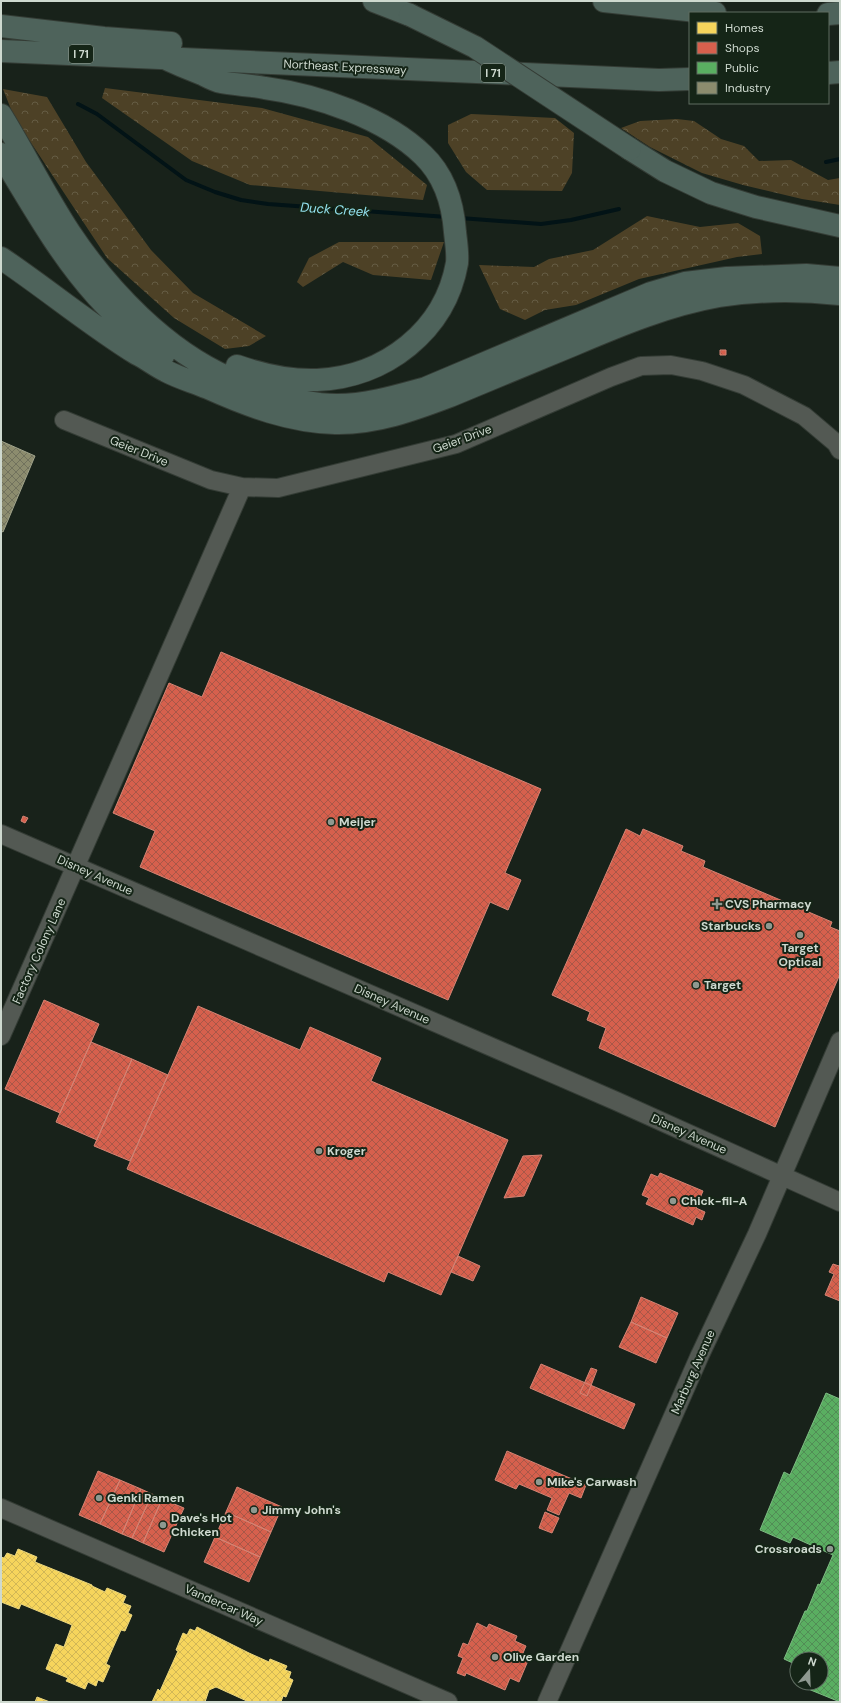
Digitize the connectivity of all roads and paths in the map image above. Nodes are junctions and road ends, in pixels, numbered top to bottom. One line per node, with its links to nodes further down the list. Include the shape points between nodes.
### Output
1 (374, 1): 15 (highway, bridge, via 410,15 475,48 665,171 711,193)
2 (604, 1): 3 (highway)
3 (706, 12)
4 (840, 13): 5 (highway)
5 (829, 14)
6 (1, 26): 9 (highway, via 104,38 258,50)
7 (1, 51): 8 (highway, Northeast Expressway / I 71)
8 (162, 57): 9 (highway, Northeast Expressway / I 71); 23 (highway, via 220,82 274,90 326,102 364,116 397,134 424,156 445,188 450,201 457,261 440,310 425,332 403,351 377,366 354,374 318,380 282,378 227,363 176,337)
9 (296, 64): 12 (highway, Northeast Expressway / I 71, via 658,80)
10 (840, 72): 11 (highway)
11 (829, 73)
12 (689, 79)
13 (4, 119): 23 (highway, via 70,232 97,270)
14 (1, 154): 24 (highway, via 50,234 97,297 134,332)
15 (756, 207): 16 (highway); 17 (highway)
16 (840, 218)
17 (840, 226)
18 (1, 258): 24 (highway, via 110,337 166,371)
19 (840, 267): 20 (highway, via 784,266)
20 (727, 278): 21 (highway, via 799,275); 23 (highway, via 686,283 652,293 426,388 392,398 336,405 285,397 229,378 183,352 158,333)
21 (840, 278)
22 (840, 294): 24 (highway, via 807,291 746,294 719,296 683,305 636,319 418,408 386,418 360,422 304,420 275,414 239,402)
23 (128, 304)
24 (200, 384)
25 (64, 420): 27 (street, Geier Drive, via 211,480)
26 (840, 450): 27 (street, Geier Drive, via 836,443 804,416 744,385 671,365 641,366 456,444 278,488)
27 (242, 487): 29 (street, Factory Colony Lane)
28 (1, 834): 29 (street, Disney Avenue)
29 (76, 867): 30 (street, Factory Colony Lane); 32 (street, Disney Avenue)
30 (1, 1036)
31 (840, 1042): 32 (street, Marburg Avenue)
32 (782, 1176): 33 (street, Disney Avenue); 36 (street, Marburg Avenue, via 640,1487)
33 (840, 1202)
34 (1, 1508): 35 (street, Vandercar Way)
35 (448, 1702)
36 (547, 1702)

